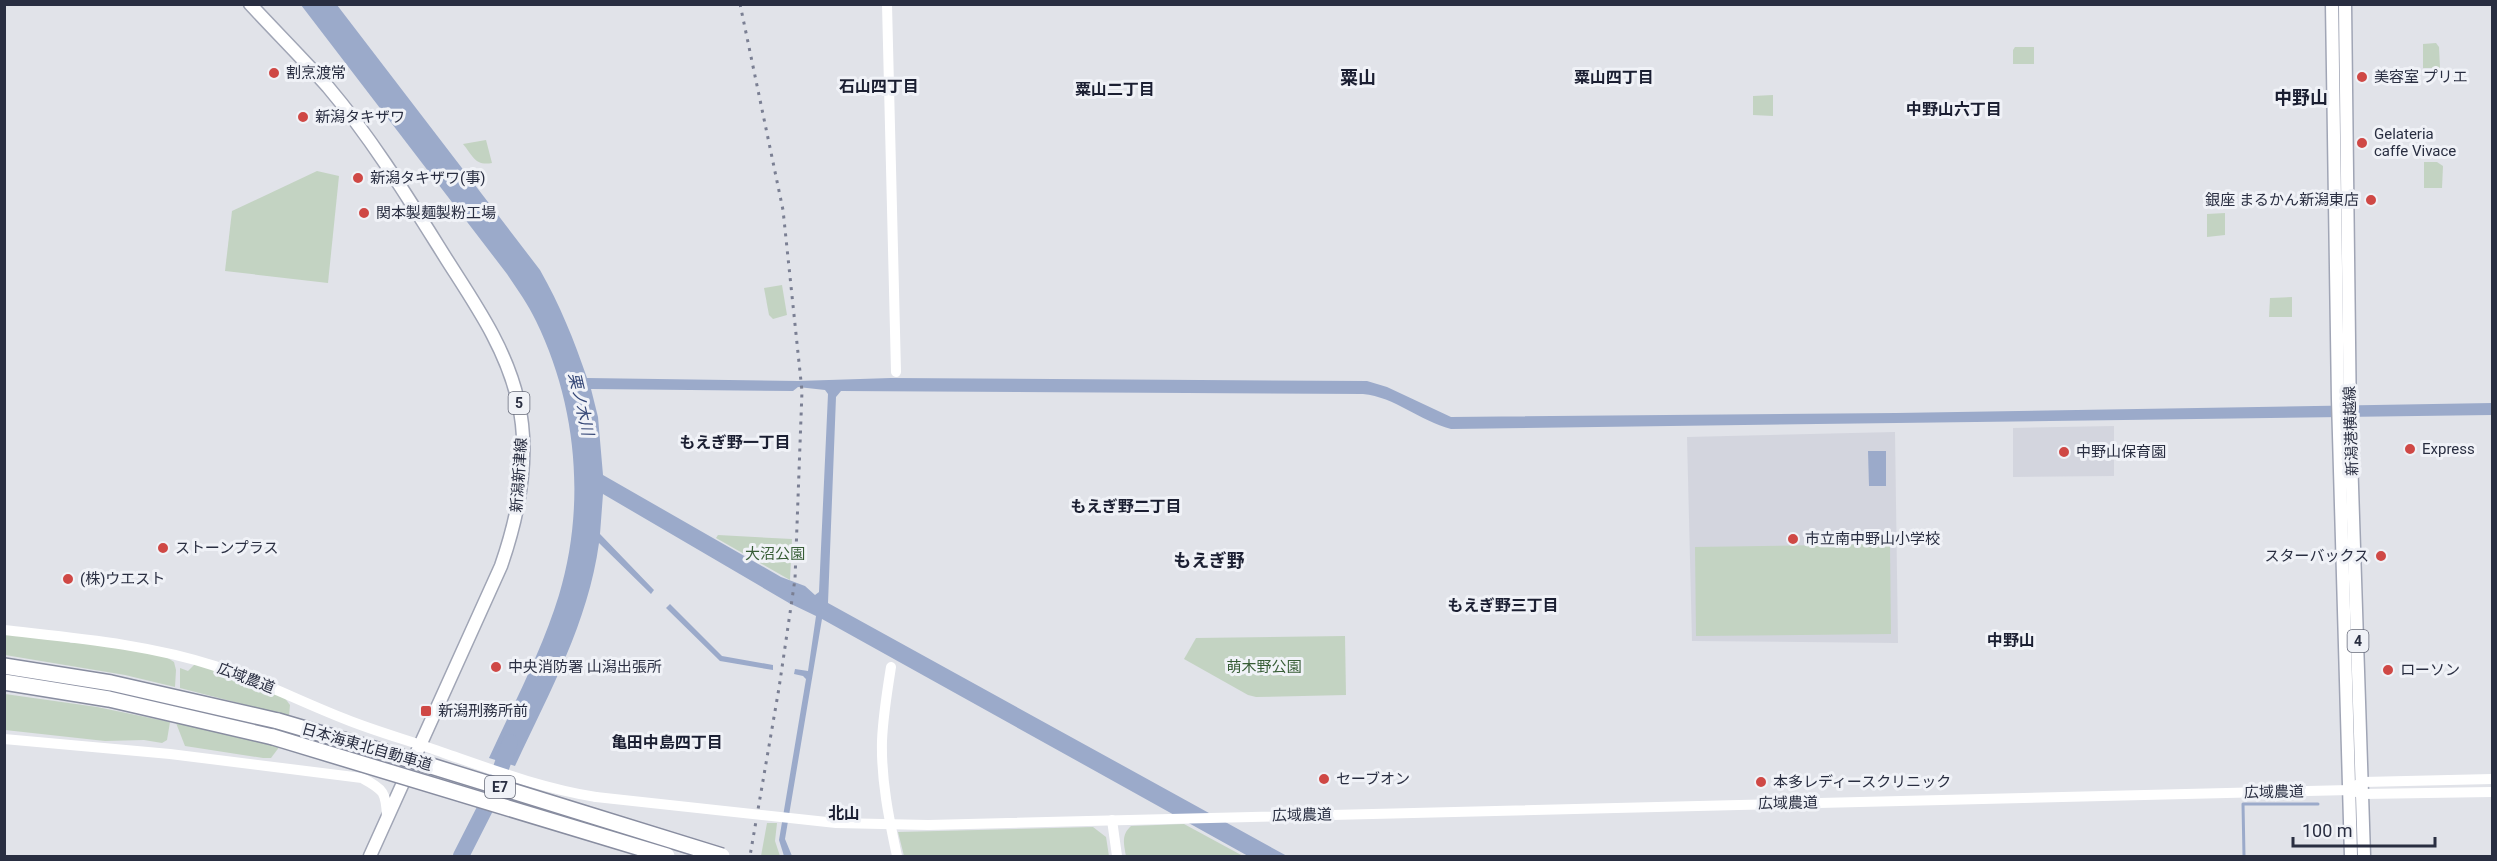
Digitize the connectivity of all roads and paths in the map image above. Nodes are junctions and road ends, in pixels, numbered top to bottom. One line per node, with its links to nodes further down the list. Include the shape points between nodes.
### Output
1 (250, 4): 13 (main road, 新潟新津線 / 5, via 328,87 410,202 494,337 509,368 518,402 522,469 512,534)
2 (887, 4): 5 (street)
3 (2332, 4): 6 (main road, 新潟港横越線 / 4)
4 (2345, 4): 6 (main road, 新潟港横越線 / 4)
5 (896, 372)
6 (2344, 400): 7 (main road, 新潟港横越線 / 4)
7 (2345, 427): 15 (main road, 新潟港横越線 / 4); 16 (main road, 新潟港横越線 / 4)
8 (4, 630): 13 (street, 広域農道, via 186,658)
9 (4, 666): 23 (highway, 日本海東北自動車道 / E7, bridge, via 111,683 278,721)
10 (891, 667): 24 (street, via 882,758)
11 (4, 682): 22 (highway, 日本海東北自動車道 / E7, bridge, via 132,704 273,737)
12 (4, 739): 19 (street, via 170,754 362,778 379,787 386,797)
13 (421, 745): 19 (main road, 新潟新津線 / 5); 20 (street, 広域農道, bridge, via 514,776 596,797 836,823)
14 (2493, 779): 15 (street)
15 (2363, 782): 16 (street); 18 (main road, 新潟港横越線 / 4)
16 (2350, 790): 18 (street, 広域農道); 20 (street, 広域農道); 26 (main road, 新潟港横越線 / 4)
17 (2493, 792): 18 (street, 広域農道)
18 (2363, 795): 27 (main road, 新潟港横越線 / 4)
19 (387, 820): 21 (main road, 新潟新津線 / 5)
20 (1112, 820): 25 (street)
21 (370, 856)
22 (667, 856)
23 (722, 856)
24 (897, 856)
25 (1117, 856)
26 (2351, 856)
27 (2364, 856)

